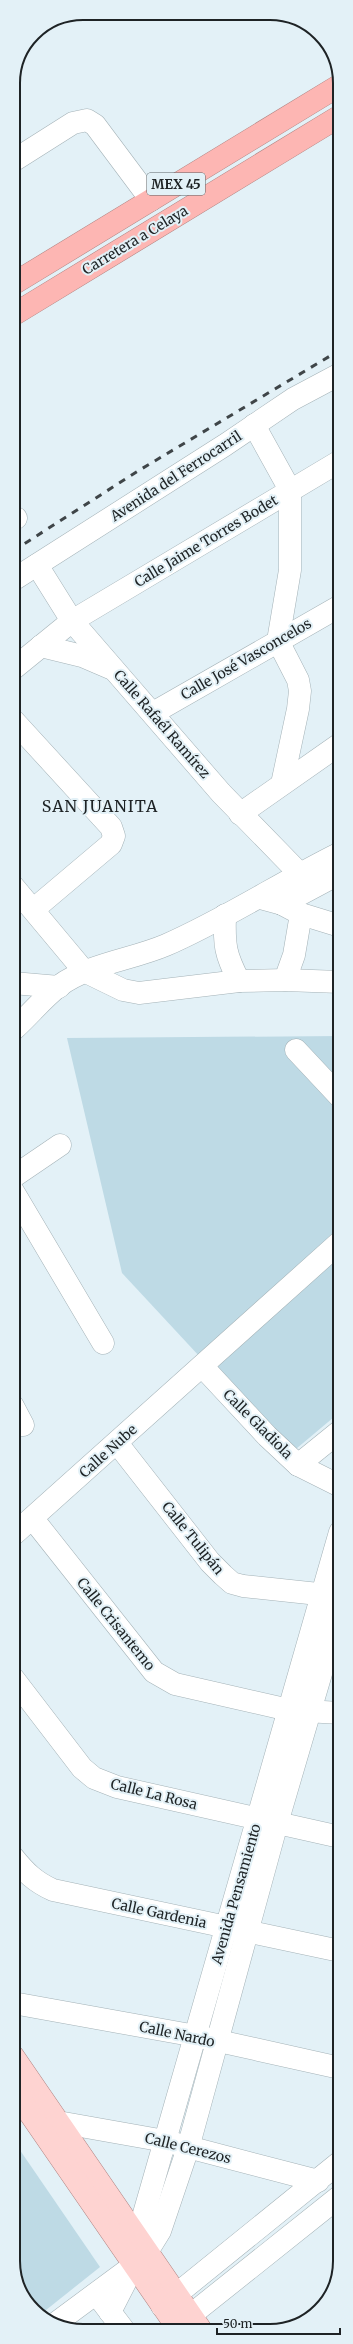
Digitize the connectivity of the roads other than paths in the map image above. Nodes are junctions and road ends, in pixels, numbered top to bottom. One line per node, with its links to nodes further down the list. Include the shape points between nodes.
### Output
1 (333, 89): 4 (highway, Carretera a Celaya / MEX 45)
2 (333, 120): 6 (highway, Carretera a Celaya / MEX 45)
3 (20, 157): 4 (street, via 73,123 87,120 95,126)
4 (152, 200): 5 (highway, Carretera a Celaya / MEX 45)
5 (20, 280)
6 (20, 311)
7 (333, 378): 8 (street, Avenida del Ferrocarril)
8 (254, 425): 10 (street); 11 (street, Avenida del Ferrocarril)
9 (333, 465): 10 (street, Calle Jaime Torres Bodet)
10 (290, 490): 14 (street, Calle Jaime Torres Bodet); 15 (street, via 290,570)
11 (37, 565): 12 (street, Avenida del Ferrocarril); 14 (street, Calle Rafaél Ramírez)
12 (20, 576)
13 (333, 610): 15 (street, Calle José Vasconcelos)
14 (72, 621): 16 (street, Calle Jaime Torres Bodet); 18 (street, Calle Rafaél Ramírez)
15 (278, 641): 19 (street, Calle José Vasconcelos); 22 (street, via 298,680 300,691)
16 (41, 646): 17 (street, Calle Jaime Torres Bodet); 18 (street, via 82,656)
17 (20, 663)
18 (115, 670): 19 (street, Calle Rafaél Ramírez)
19 (153, 713): 23 (street, Calle Rafaél Ramírez)
20 (20, 728): 30 (street, via 111,827 114,836 111,844)
21 (333, 749): 22 (street)
22 (282, 784): 23 (street)
23 (240, 814): 25 (street, Calle Rafaél Ramírez)
24 (333, 856): 25 (street)
25 (298, 873): 28 (street)
26 (333, 877): 29 (street)
27 (20, 894): 30 (street)
28 (260, 898): 29 (street); 32 (street)
29 (282, 904): 31 (street)
30 (34, 909): 34 (street)
31 (301, 914): 33 (street); 35 (street, via 294,955)
32 (225, 915): 34 (street, via 164,946); 36 (street, via 224,944)
33 (333, 924)
34 (84, 971): 36 (street, via 123,990 139,992); 39 (street)
35 (285, 980): 36 (street); 37 (street)
36 (239, 981)
37 (333, 982)
38 (20, 984): 39 (street)
39 (59, 987): 40 (street)
40 (20, 1023)
41 (296, 1050): 42 (street)
42 (333, 1090)
43 (60, 1145): 44 (street)
44 (20, 1172)
45 (20, 1203): 47 (street)
46 (333, 1248): 48 (street, Calle Nube)
47 (103, 1342)
48 (202, 1366): 50 (street, Calle Nube); 51 (street, Calle Gladiola, via 267,1436)
49 (333, 1437): 51 (street)
50 (117, 1443): 53 (street, Calle Nube); 56 (street, Calle Tulipán, via 210,1562 232,1583)
51 (298, 1465): 52 (street, Calle Gladiola)
52 (333, 1482)
53 (33, 1519): 54 (street, Calle Nube); 59 (street, Calle Crisantemo, via 154,1672 175,1684)
54 (20, 1529)
55 (333, 1582): 56 (street, Avenida Pensamiento)
56 (331, 1596): 59 (street, Avenida Pensamiento)
57 (333, 1626): 59 (street, Avenida Pensamiento)
58 (20, 1687): 61 (street, Calle La Rosa, via 82,1768 94,1778 117,1787)
59 (299, 1711): 60 (street, Calle Crisantemo); 61 (street, Avenida Pensamiento)
60 (333, 1713)
61 (268, 1821): 62 (street, Calle La Rosa); 64 (street, Avenida Pensamiento); 65 (street, Avenida Pensamiento)
62 (333, 1835)
63 (20, 1865): 64 (street, Calle Gardenia, via 38,1884 53,1890)
64 (225, 1928): 65 (street, Calle Gardenia); 68 (street, Avenida Pensamiento)
65 (247, 1932): 66 (street, Calle Gardenia); 69 (street, Avenida Pensamiento)
66 (333, 1950)
67 (20, 2004): 68 (street, Calle Nardo)
68 (196, 2036): 69 (street, Calle Nardo); 74 (street, Avenida Pensamiento)
69 (217, 2042): 71 (street, Calle Nardo); 75 (street, Avenida Pensamiento)
70 (20, 2066): 73 (main road)
71 (333, 2067)
72 (20, 2098): 79 (main road)
73 (58, 2122): 74 (street, Calle Cerezos); 79 (main road)
74 (166, 2141): 75 (street, Calle Cerezos); 79 (street, Avenida Pensamiento)
75 (188, 2148): 77 (street, Calle Cerezos); 79 (street, Avenida Pensamiento, via 160,2231)
76 (333, 2168): 77 (street)
77 (318, 2181): 81 (street)
78 (333, 2202): 86 (street)
79 (135, 2252): 80 (street); 81 (main road); 82 (street)
80 (96, 2294): 82 (street); 83 (street)
81 (170, 2300): 85 (main road)
82 (110, 2312): 84 (street)
83 (60, 2320)
84 (119, 2324)
85 (183, 2324)
86 (186, 2324)

